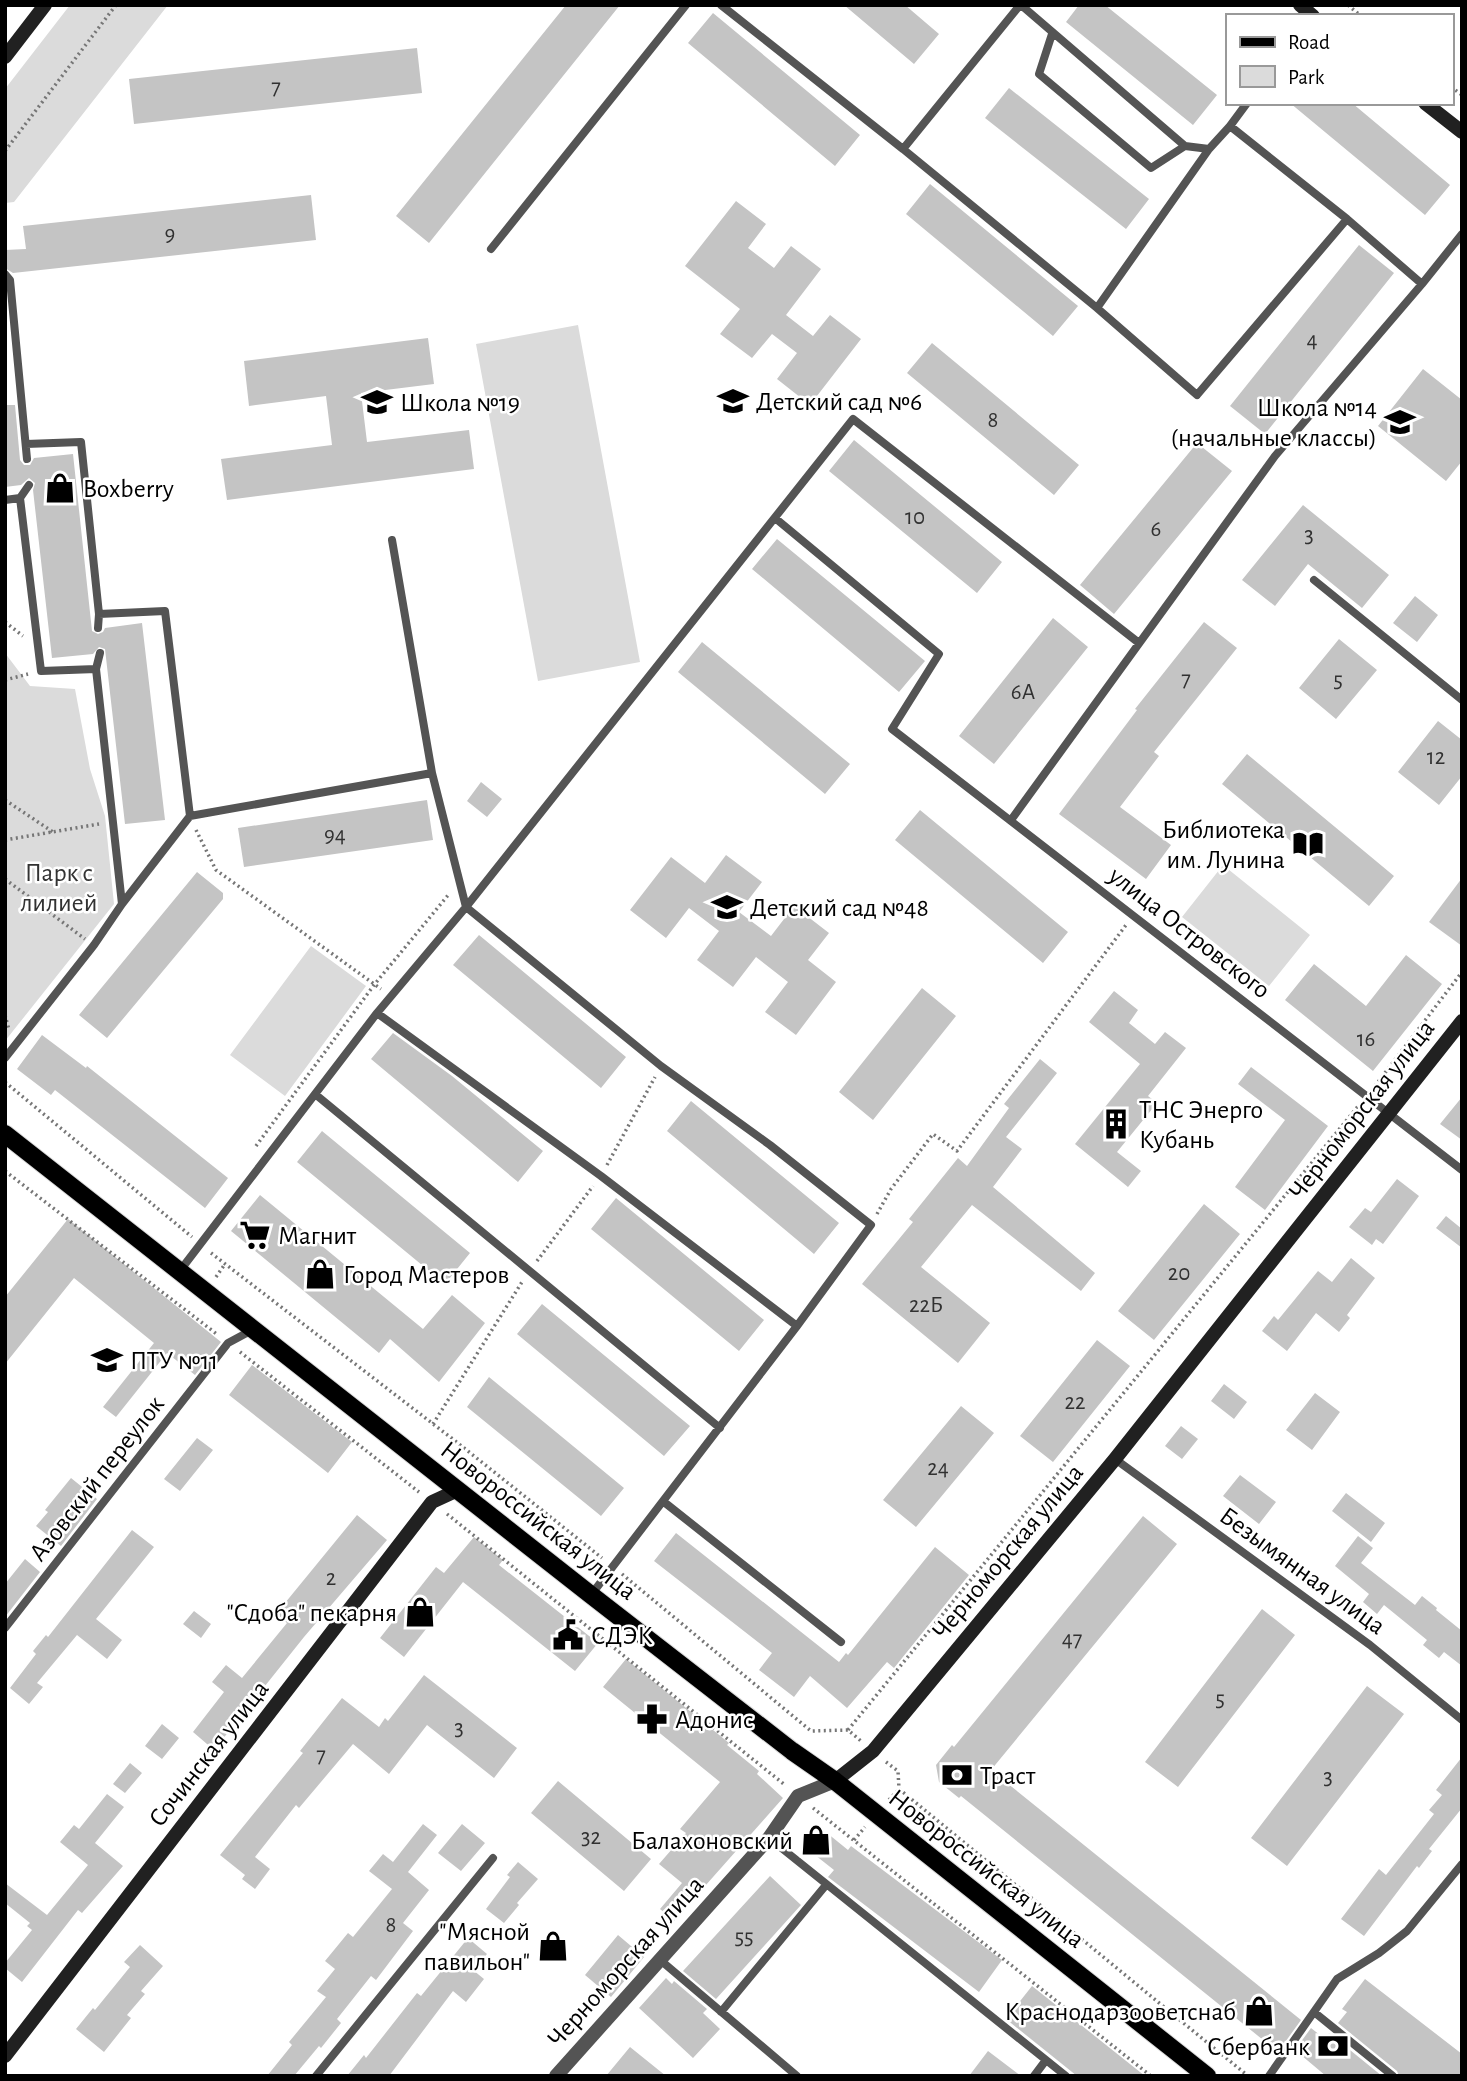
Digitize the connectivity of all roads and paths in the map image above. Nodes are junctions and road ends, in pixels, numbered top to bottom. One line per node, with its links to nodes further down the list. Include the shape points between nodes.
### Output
1 (45, 5): 7 (main road)
2 (116, 5): 15 (path)
3 (687, 5): 18 (lane)
4 (721, 5): 13 (lane)
5 (1020, 5): 6 (lane); 13 (lane)
6 (1052, 34): 12 (lane); 12 (lane, via 1039,74 1151,168)
7 (5, 57)
8 (1246, 105): 10 (lane)
9 (1428, 105): 11 (main road)
10 (1230, 126): 14 (lane); 16 (lane)
11 (1462, 132)
12 (1185, 146): 14 (lane)
13 (903, 149): 21 (lane)
14 (1209, 149): 21 (lane)
15 (5, 151)
16 (1347, 219): 20 (lane); 21 (lane, via 1197,395)
17 (1462, 234): 20 (lane)
18 (491, 249)
19 (5, 274): 22 (lane, via 10,280)
20 (1422, 284): 32 (lane, via 1275,456)
21 (1097, 308)
22 (26, 444): 23 (lane); 30 (lane, via 81,442)
23 (27, 459)
24 (29, 485): 25 (lane)
25 (20, 498): 26 (lane); 35 (lane)
26 (5, 500)
27 (775, 517): 32 (lane, via 853,419); 41 (lane, улица Островского, via 939,654 892,729); 48 (lane)
28 (392, 540): 38 (lane)
29 (1314, 580): 37 (lane)
30 (99, 614): 31 (lane); 40 (lane, via 165,611)
31 (98, 628)
32 (1139, 643): 41 (lane)
33 (100, 653): 34 (lane)
34 (96, 669): 35 (lane); 42 (lane)
35 (40, 671): 36 (path)
36 (5, 680)
37 (1462, 700)
38 (432, 774): 40 (lane); 46 (lane)
39 (5, 800): 43 (path)
40 (190, 817): 47 (lane); 52 (path, via 216,870)
41 (1011, 820): 49 (lane, улица Островского)
42 (115, 821): 43 (path); 47 (lane)
43 (53, 832): 44 (path)
44 (5, 840)
45 (5, 879): 50 (path)
46 (459, 881): 48 (lane); 52 (path)
47 (122, 904): 50 (lane)
48 (466, 907): 53 (lane); 57 (lane)
49 (1133, 915): 60 (lane, улица Островского); 67 (path, via 957,1150 933,1134)
50 (94, 945): 56 (lane)
51 (1462, 972): 60 (path)
52 (374, 985): 53 (path); 63 (path)
53 (391, 997): 54 (lane)
54 (377, 1013): 59 (lane); 66 (lane)
55 (1462, 1021): 61 (main road, Черноморская улица)
56 (5, 1058)
57 (661, 1066): 66 (path); 67 (lane)
58 (5, 1082): 68 (path)
59 (315, 1094): 68 (lane); 69 (lane)
60 (1367, 1096): 61 (lane, улица Островского); 85 (path)
61 (1390, 1114): 64 (lane, улица Островского); 76 (main road, Черноморская улица)
62 (9, 1143): 70 (main road, Новороссийская улица)
63 (254, 1148)
64 (1462, 1170)
65 (5, 1171): 73 (path)
66 (601, 1176): 69 (path); 71 (lane)
67 (870, 1225): 71 (lane)
68 (200, 1243): 70 (lane); 74 (path)
69 (529, 1271): 74 (path); 75 (lane)
70 (178, 1272): 72 (main road, Новороссийская улица)
71 (797, 1326): 75 (lane)
72 (254, 1329): 73 (lane, Азовский переулок); 77 (main road, Новороссийская улица)
73 (228, 1343): 78 (path); 82 (lane, Азовский переулок)
74 (433, 1424): 80 (path)
75 (720, 1428): 79 (lane)
76 (1115, 1460): 84 (lane, Безымянная улица, via 1370,1645); 86 (main road, Черноморская улица)
77 (458, 1490): 78 (main road, Сочинская улица); 81 (main road, Новороссийская улица)
78 (432, 1502): 88 (path); 96 (main road, Сочинская улица)
79 (664, 1502): 80 (lane); 83 (lane)
80 (612, 1566): 81 (lane); 85 (path, via 811,1731)
81 (591, 1595): 87 (main road, Новороссийская улица)
82 (5, 1629)
83 (841, 1642)
84 (1462, 1720)
85 (848, 1730): 86 (path)
86 (873, 1751): 87 (main road, Черноморская улица); 105 (path, via 898,1771 899,1789)
87 (835, 1781): 88 (street, Черноморская улица); 104 (main road, Новороссийская улица)
88 (798, 1797): 89 (street, Черноморская улица); 103 (path)
89 (769, 1838): 92 (lane); 93 (street, Черноморская улица)
90 (493, 1858): 98 (lane)
91 (1462, 1864): 95 (lane, via 1407,1931 1337,1979)
92 (826, 1885): 94 (lane); 97 (lane)
93 (659, 1959): 94 (lane); 99 (street, Черноморская улица)
94 (721, 2012): 100 (lane)
95 (1314, 2012): 106 (lane); 107 (lane)
96 (5, 2056)
97 (1046, 2060): 101 (lane); 102 (lane)
98 (316, 2076)
99 (556, 2076)
100 (797, 2076)
101 (1034, 2076)
102 (1066, 2076)
103 (1151, 2076)
104 (1207, 2076)
105 (1248, 2076)
106 (1269, 2076)
107 (1393, 2076)

